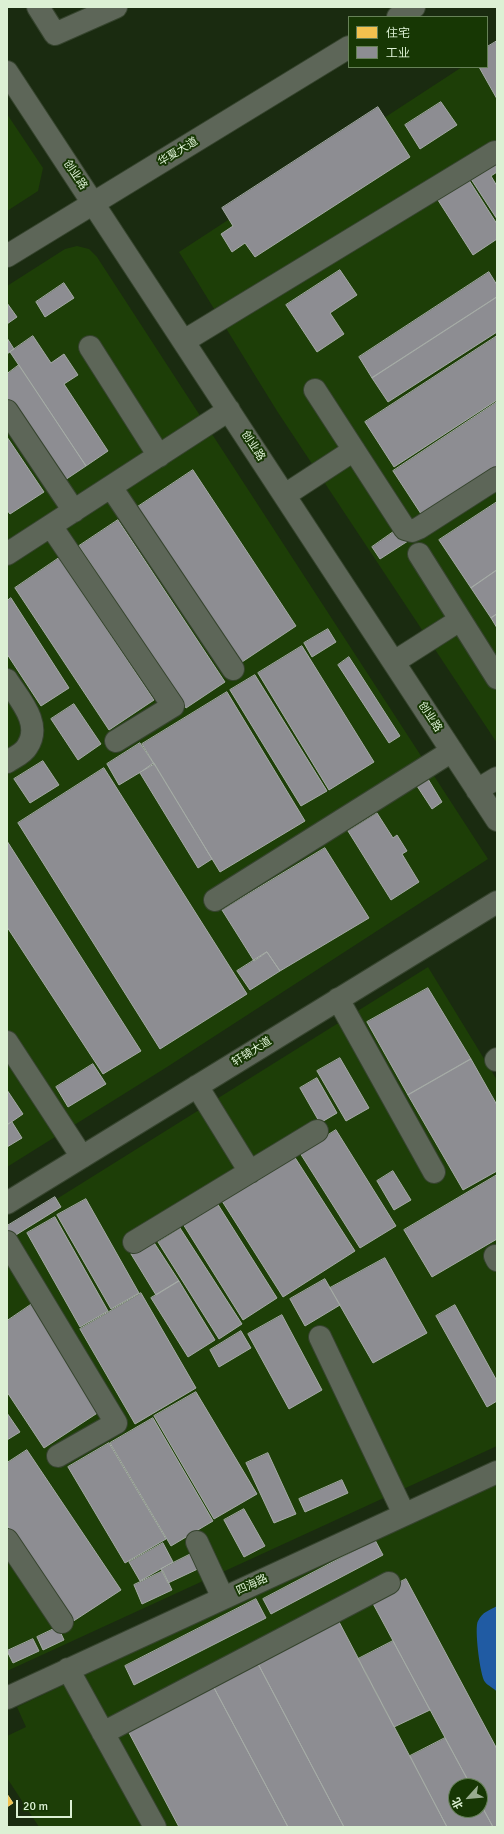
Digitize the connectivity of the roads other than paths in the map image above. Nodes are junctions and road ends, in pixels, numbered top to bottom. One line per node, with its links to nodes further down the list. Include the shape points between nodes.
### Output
1 (38, 7): 2 (street, via 55,34)
2 (116, 7)
3 (414, 7): 4 (street)
4 (400, 16)
5 (348, 48): 8 (street, 华夏大道)
6 (7, 72): 8 (street, 创业路)
7 (495, 152): 10 (street)
8 (94, 203): 9 (street, 华夏大道); 10 (street, 创业路)
9 (7, 256)
10 (184, 341): 13 (street, 创业路)
11 (90, 347): 16 (street)
12 (315, 390): 15 (street)
13 (229, 410): 16 (street); 19 (street, 创业路)
14 (7, 411): 20 (street)
15 (354, 450): 17 (street, via 406,529 412,531); 19 (street)
16 (159, 456): 18 (street)
17 (497, 478)
18 (111, 487): 20 (street); 26 (street)
19 (285, 495): 25 (street, 创业路)
20 (74, 511): 21 (street)
21 (51, 526): 22 (street); 29 (street, via 173,706)
22 (10, 546)
23 (419, 554): 24 (street)
24 (460, 620): 25 (street); 27 (street)
25 (394, 662): 30 (street, 创业路)
26 (233, 669)
27 (497, 678)
28 (7, 680): 31 (street, via 32,721 32,732 26,748)
29 (116, 741)
30 (452, 751): 33 (street, 创业路); 35 (street)
31 (7, 762)
32 (497, 778): 33 (street)
33 (477, 790): 34 (street, 创业路)
34 (497, 820)
35 (215, 900)
36 (497, 902): 37 (street, 轩辕大道)
37 (338, 999): 39 (street, 轩辕大道); 43 (street)
38 (7, 1042): 41 (street)
39 (197, 1086): 41 (street, 轩辕大道); 42 (street)
40 (317, 1131): 42 (street)
41 (82, 1157): 44 (street, 轩辕大道)
42 (250, 1172): 46 (street)
43 (434, 1172)
44 (7, 1203)
45 (7, 1242): 48 (street, via 116,1423)
46 (134, 1242)
47 (320, 1337): 50 (street)
48 (58, 1456)
49 (497, 1472): 50 (street, 四海路)
50 (404, 1514): 54 (street, 四海路)
51 (7, 1540): 55 (street)
52 (197, 1542): 54 (street)
53 (389, 1583): 58 (street)
54 (223, 1598): 56 (street, 四海路)
55 (62, 1622)
56 (68, 1669): 57 (street, 四海路); 58 (street)
57 (7, 1698)
58 (103, 1733): 59 (street)
59 (155, 1827)

